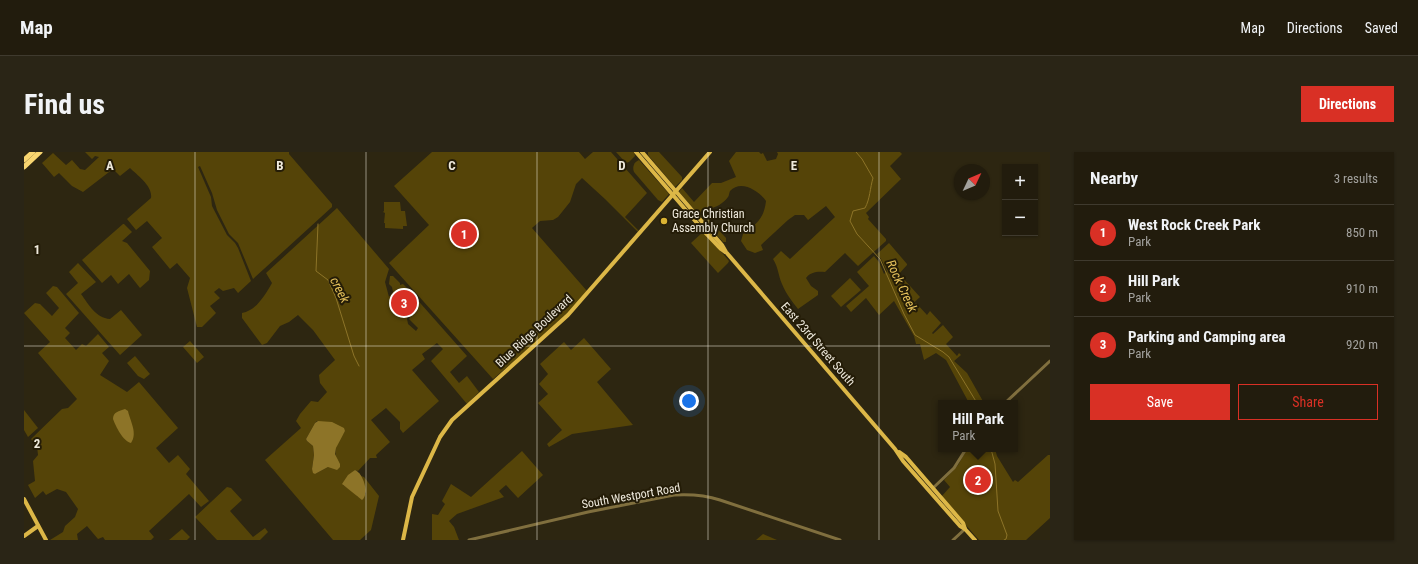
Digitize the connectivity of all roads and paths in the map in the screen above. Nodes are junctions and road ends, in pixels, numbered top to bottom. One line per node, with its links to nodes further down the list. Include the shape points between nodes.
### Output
1 (33, 152): 6 (highway)
2 (40, 152): 7 (highway)
3 (636, 152): 8 (main road)
4 (642, 152): 8 (main road)
5 (710, 152): 18 (main road, Blue Ridge Boulevard, via 568,315 444,430 412,497)
6 (24, 160)
7 (24, 167)
8 (693, 214): 11 (main road, East 23rd Street South)
9 (1050, 361): 10 (street)
10 (1008, 400)
11 (895, 449): 13 (main road, East 23rd Street South, via 906,457); 16 (main road, East 23rd Street South, via 939,503)
12 (964, 452): 13 (street, via 954,468)
13 (932, 488): 16 (main road, East 23rd Street South)
14 (24, 499): 15 (main road)
15 (38, 526): 17 (main road); 19 (main road)
16 (965, 529): 22 (street); 23 (main road, East 23rd Street South)
17 (24, 536)
18 (404, 539)
19 (46, 540)
20 (469, 540): 21 (street, South Westport Road, via 588,512 685,494 720,500)
21 (840, 540)
22 (953, 540)
23 (975, 540)

